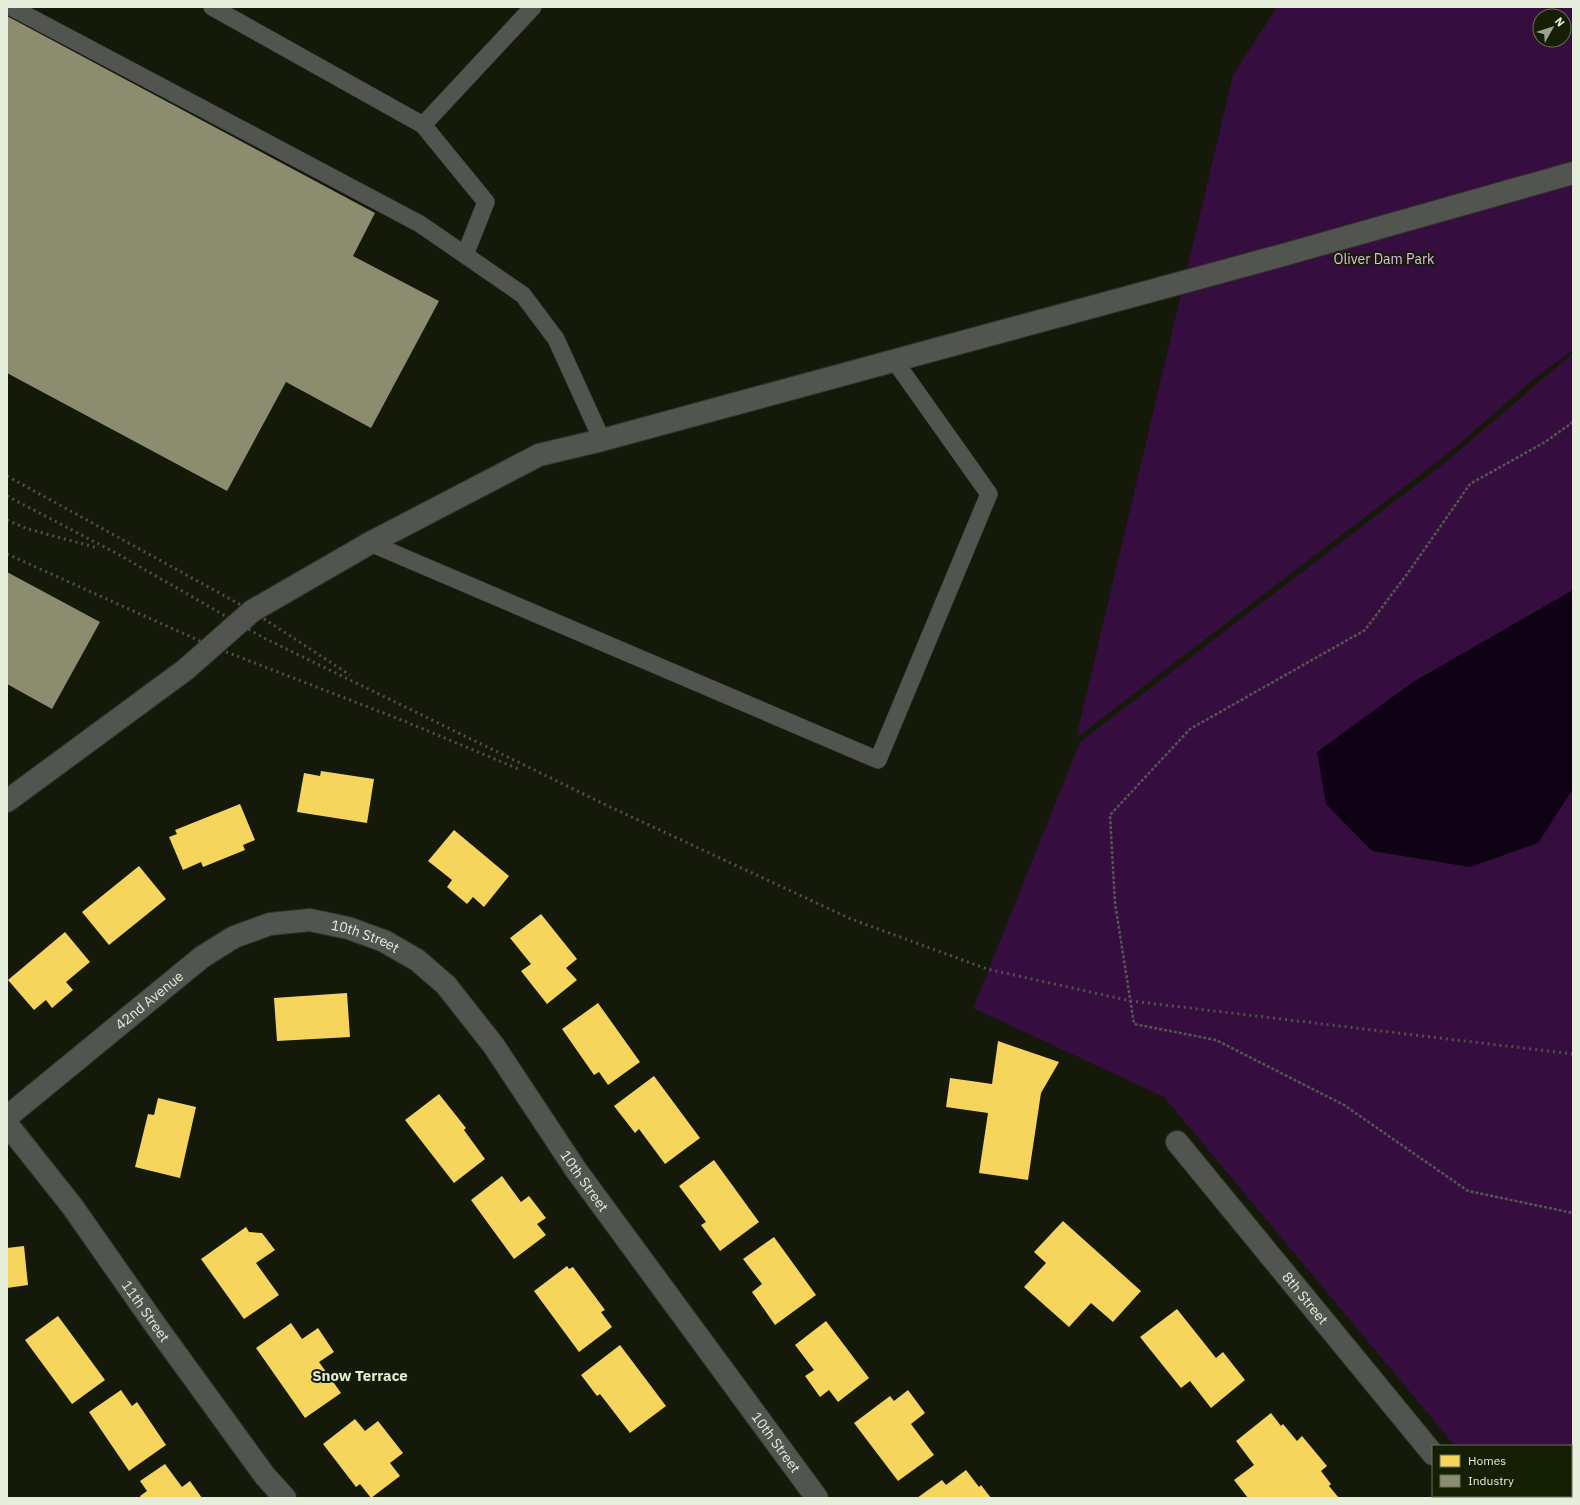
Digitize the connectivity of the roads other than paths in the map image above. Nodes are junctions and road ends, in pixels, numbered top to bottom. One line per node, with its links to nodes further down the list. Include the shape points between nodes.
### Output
1 (11, 7): 6 (lane, via 420,224)
2 (212, 7): 4 (lane)
3 (533, 7): 4 (lane)
4 (424, 126): 6 (lane, via 486,202)
5 (1573, 174): 7 (street)
6 (465, 255): 8 (lane, via 523,296 556,339)
7 (894, 360): 8 (street); 9 (lane, via 989,494 878,760)
8 (602, 440): 9 (street, via 539,455)
9 (370, 543): 10 (street, via 252,611 185,670)
10 (7, 801)
11 (310, 920): 12 (street, 42nd Avenue, via 270,924 234,936 202,957); 17 (street, 10th Street, via 348,928 384,941 417,960 446,985 494,1046 576,1170)
12 (7, 1117)
13 (7, 1124): 16 (street, 11th Street, via 72,1206 265,1476)
14 (1177, 1142): 15 (street, 8th Street)
15 (1432, 1453)
16 (285, 1498)
17 (817, 1498)

